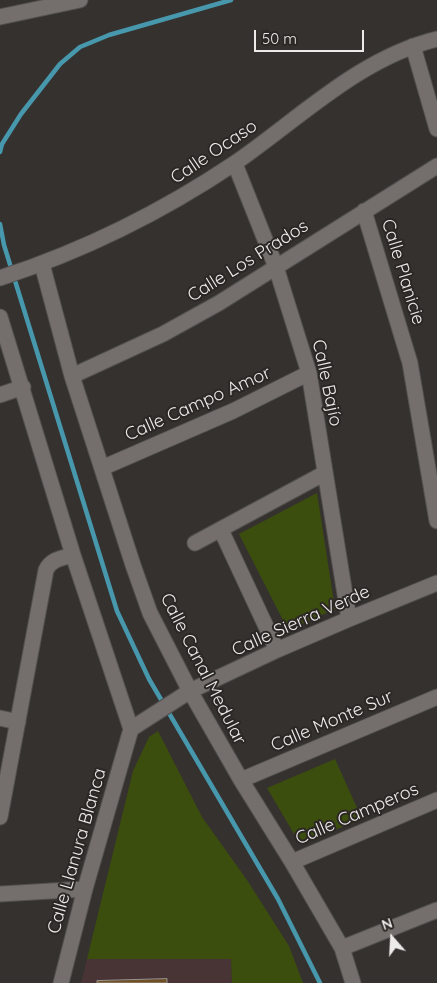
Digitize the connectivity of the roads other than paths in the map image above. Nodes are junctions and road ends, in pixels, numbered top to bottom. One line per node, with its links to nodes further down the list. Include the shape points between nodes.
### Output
1 (80, 0): 2 (street)
2 (0, 17)
3 (436, 41): 4 (street, Calle Ocaso)
4 (413, 46): 5 (street); 6 (street, Calle Ocaso, via 344,84)
5 (437, 129)
6 (235, 164): 9 (street, Calle Ocaso, via 154,212); 10 (street, Calle Bajío)
7 (437, 166): 8 (street, Calle Los Prados)
8 (364, 211): 10 (street, Calle Los Prados); 19 (street, Calle Planicie, via 410,363)
9 (37, 266): 11 (street, Calle Ocaso); 14 (street, Calle Canal Medular)
10 (276, 267): 13 (street, Calle Bajío); 14 (street, Calle Los Prados, via 164,334)
11 (0, 278)
12 (0, 317): 15 (street)
13 (309, 373): 17 (street, Calle Campo Amor, via 233,411); 18 (street, Calle Bajío)
14 (72, 376): 17 (street, Calle Canal Medular)
15 (23, 387): 16 (street); 22 (street)
16 (0, 395)
17 (102, 468): 26 (street, Calle Canal Medular, via 150,613)
18 (326, 473): 20 (street); 24 (street, Calle Bajío)
19 (437, 521)
20 (221, 530): 21 (street); 25 (street)
21 (195, 543)
22 (73, 555): 29 (street, via 56,560 46,570); 30 (street)
23 (437, 583): 24 (street, Calle Sierra Verde)
24 (349, 619): 25 (street, Calle Sierra Verde)
25 (277, 650): 26 (street, Calle Sierra Verde)
26 (186, 693): 30 (street, Calle Sierra Verde); 31 (street, Calle Canal Medular)
27 (437, 698): 31 (street, Calle Monte Sur)
28 (0, 718): 29 (street)
29 (18, 722): 33 (street)
30 (131, 729): 35 (street, Calle Llanura Blanca)
31 (241, 780): 34 (street, Calle Canal Medular)
32 (437, 800): 34 (street, Calle Camperos)
33 (0, 818)
34 (292, 862): 38 (street, Calle Canal Medular)
35 (85, 889): 36 (street); 39 (street, Calle Llanura Blanca)
36 (0, 894)
37 (437, 910): 38 (street)
38 (342, 948): 40 (street, Calle Canal Medular)
39 (61, 983)
40 (352, 983)

